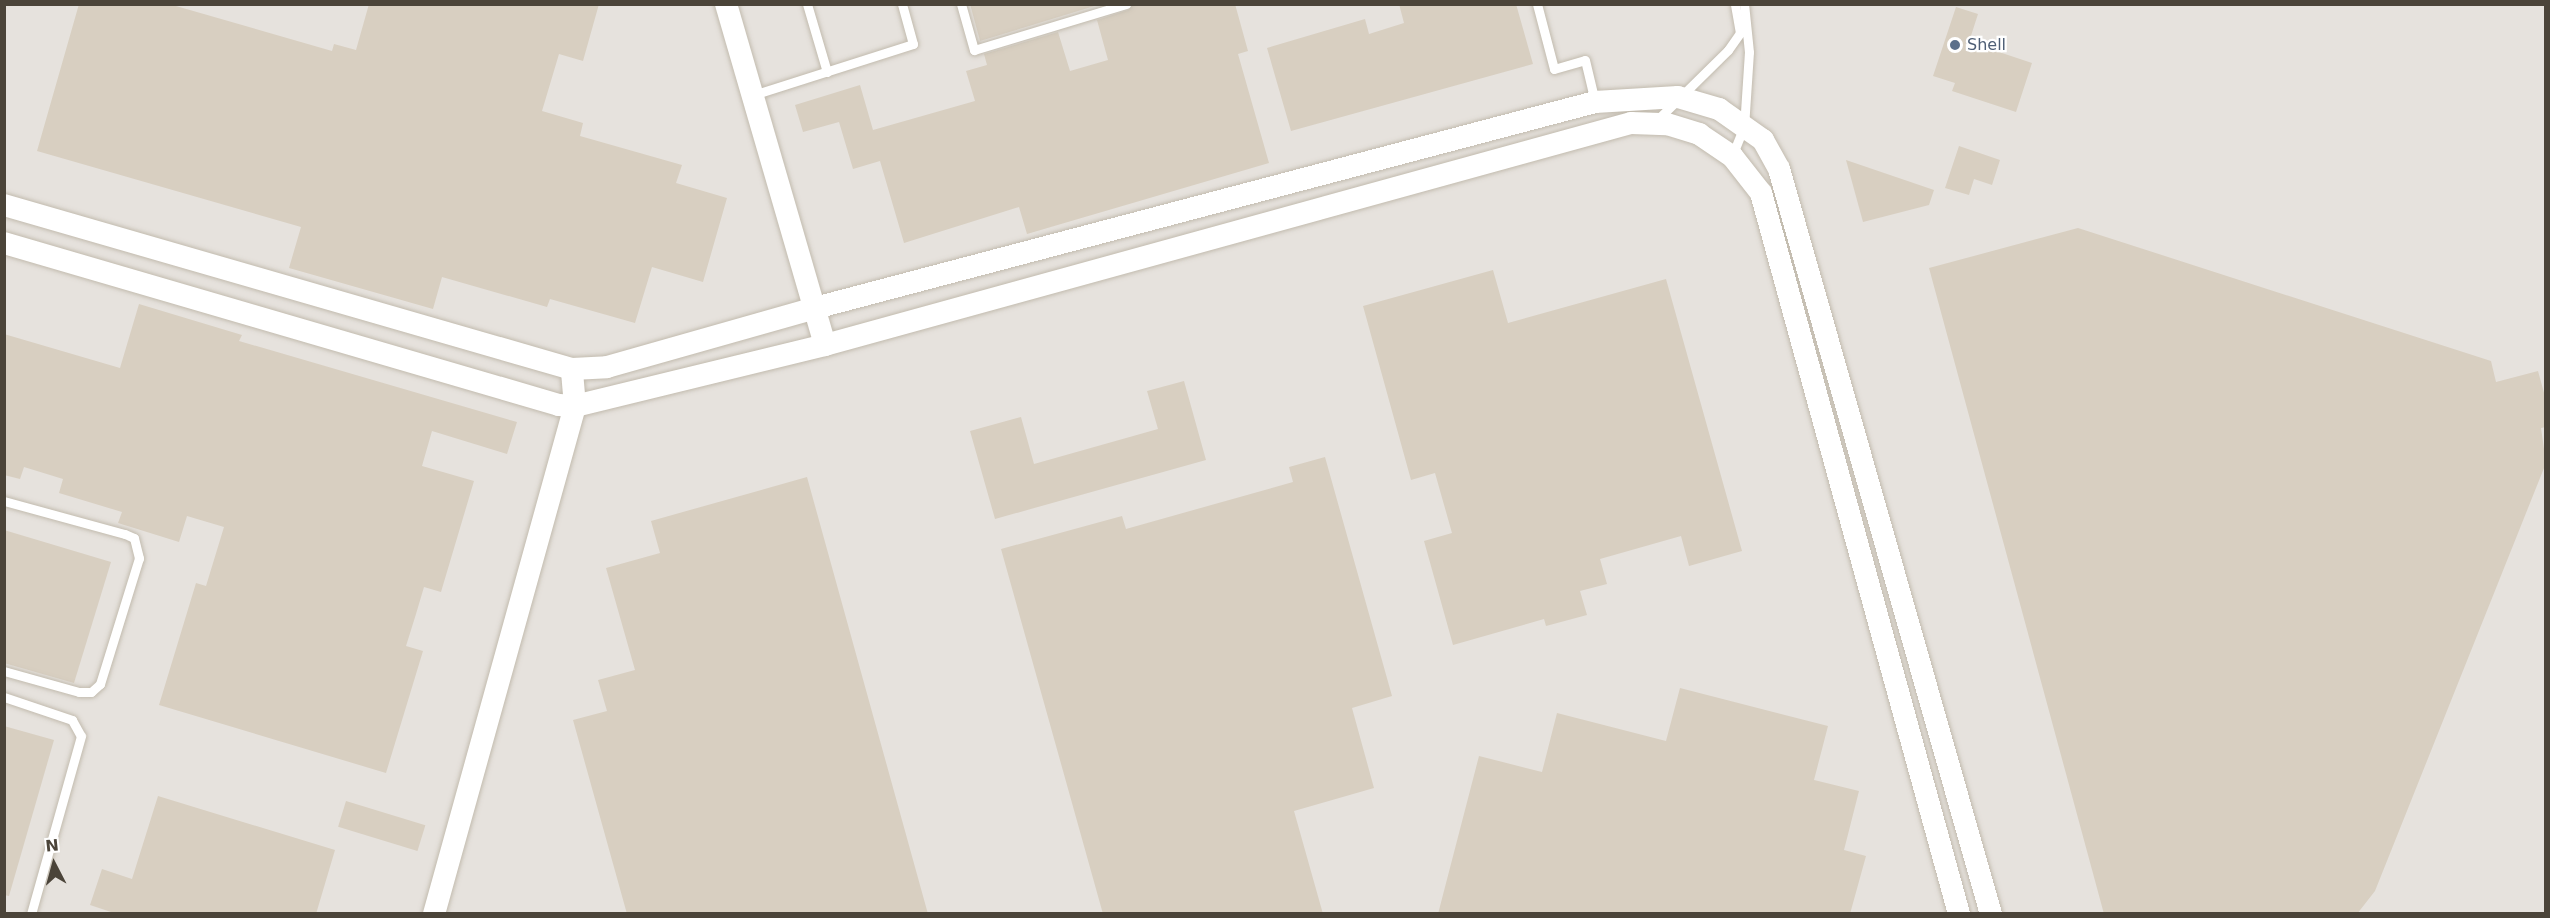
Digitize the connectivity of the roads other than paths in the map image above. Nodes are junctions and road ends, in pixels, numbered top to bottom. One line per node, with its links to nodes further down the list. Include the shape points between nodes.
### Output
1 (726, 4): 10 (street)
2 (807, 4): 9 (lane)
3 (902, 4): 9 (lane, via 913,44)
4 (961, 4): 5 (lane, via 974,50)
5 (1126, 4)
6 (1537, 4): 12 (lane, via 1554,69 1585,60)
7 (1735, 4): 11 (lane, via 1740,33 1728,50)
8 (1744, 4): 14 (lane, via 1749,52)
9 (826, 72): 10 (lane)
10 (753, 95): 18 (street)
11 (1678, 97): 12 (street); 13 (lane); 14 (street, via 1719,109)
12 (1595, 102): 18 (street)
13 (1653, 124): 15 (street, via 1699,134); 19 (street, via 1631,123)
14 (1744, 127): 15 (lane); 28 (street, via 1763,140 1779,169)
15 (1732, 156): 27 (street, via 1761,193)
16 (4, 205): 20 (street)
17 (4, 243): 21 (street, via 559,405)
18 (815, 308): 19 (street); 20 (street, via 607,367)
19 (825, 345): 21 (street)
20 (572, 369): 21 (street)
21 (575, 406): 26 (street)
22 (4, 501): 23 (lane, via 125,534 134,538 139,558 100,684 92,692)
23 (4, 670)
24 (4, 697): 25 (lane, via 72,720 81,736)
25 (32, 914)
26 (434, 914)
27 (1959, 914)
28 (1991, 914)

